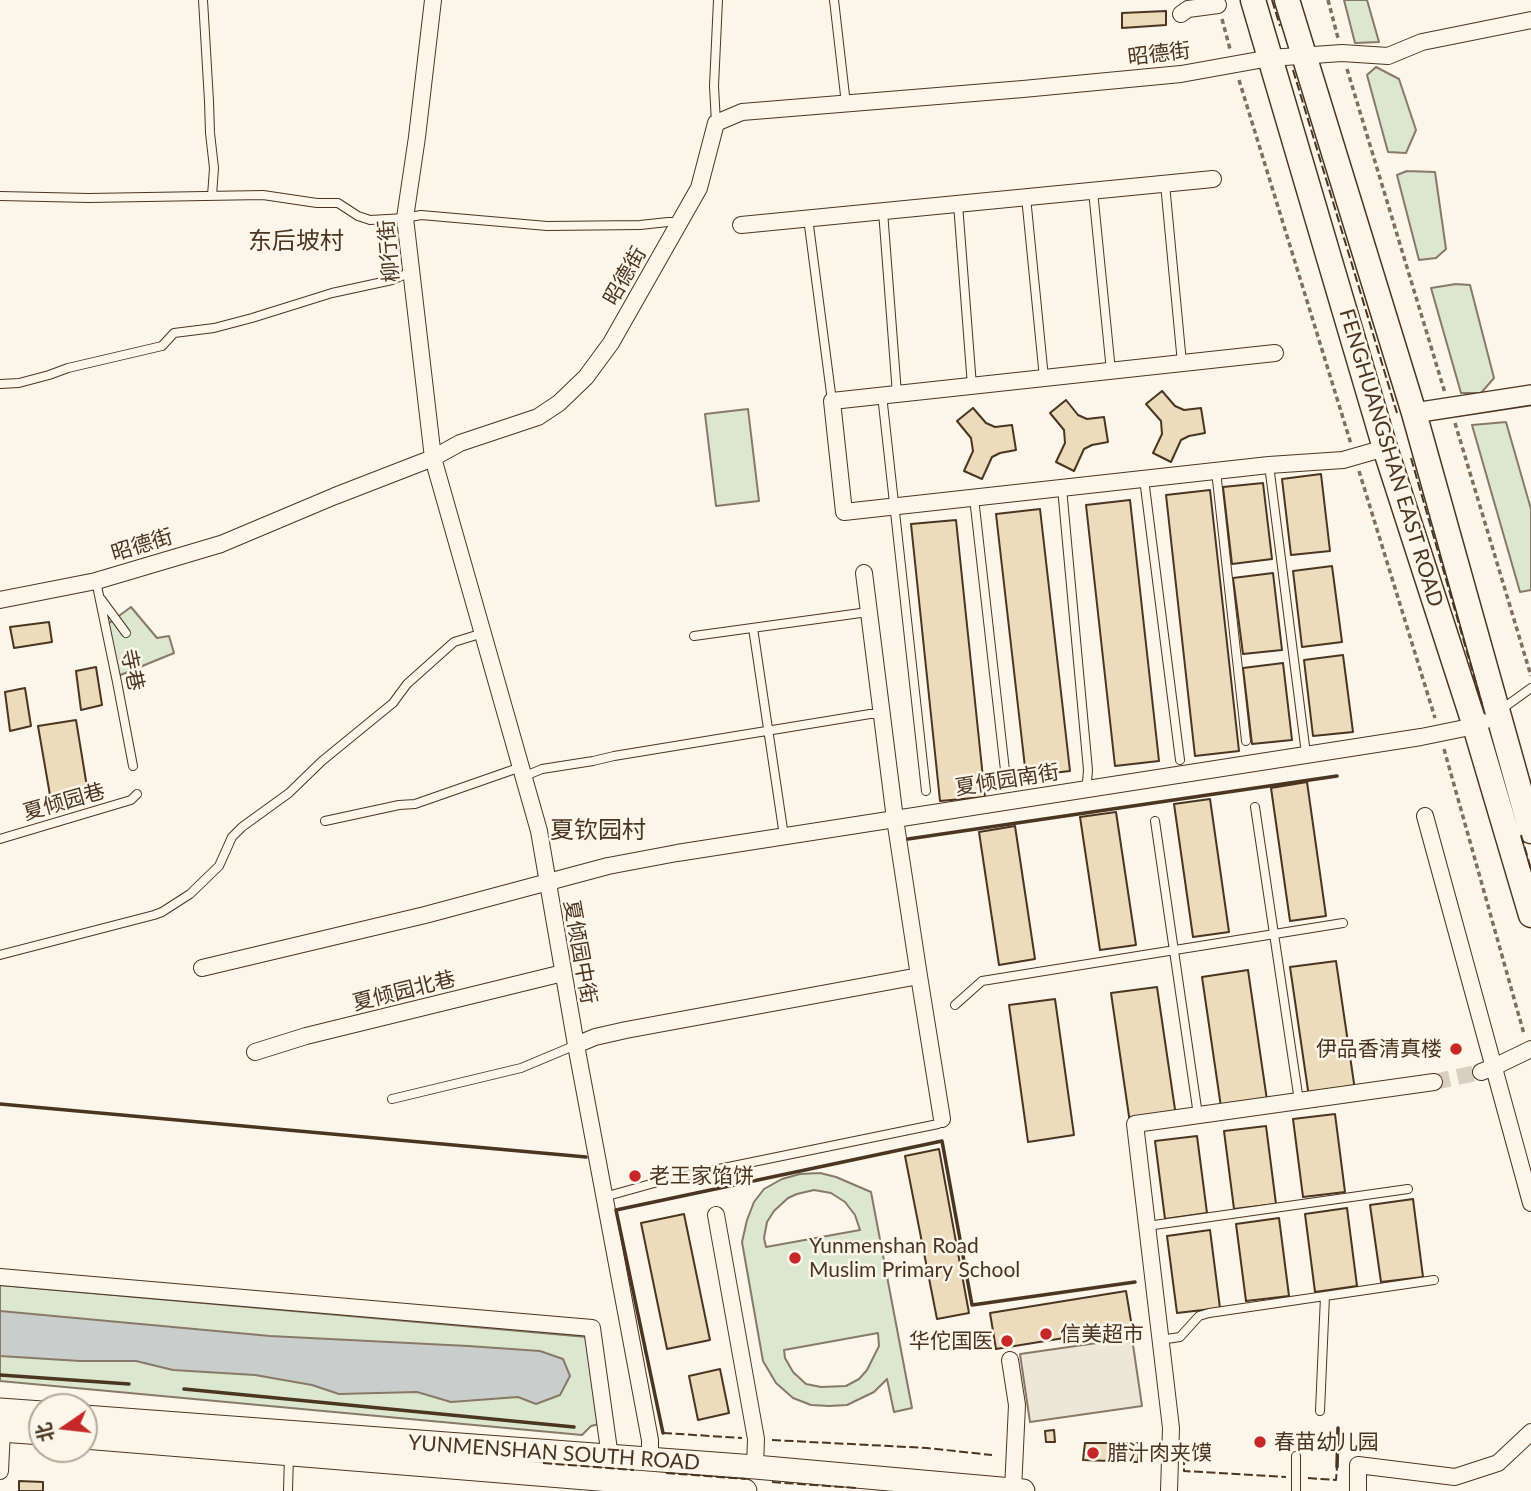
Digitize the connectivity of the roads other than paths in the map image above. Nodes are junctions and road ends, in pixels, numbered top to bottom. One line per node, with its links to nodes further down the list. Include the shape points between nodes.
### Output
1 (203, 0): 18 (lane)
2 (433, 0): 22 (street, 柳行街)
3 (718, 0): 13 (lane)
4 (834, 0): 12 (lane)
5 (1253, 0): 11 (main road, FENGHUANGSHAN EAST ROAD)
6 (1287, 0): 10 (main road, FENGHUANGSHAN EAST ROAD)
7 (1218, 5): 8 (street)
8 (1181, 8)
9 (1531, 20): 10 (street, 昭德街, via 1422,42 1388,56)
10 (1304, 55): 11 (street, 昭德街); 36 (main road, FENGHUANGSHAN EAST ROAD)
11 (1270, 58): 12 (street, 昭德街, via 1181,74); 37 (main road, FENGHUANGSHAN EAST ROAD)
12 (846, 104): 13 (street, 昭德街, via 742,112)
13 (716, 123): 24 (street, 昭德街, via 699,188)
14 (1213, 179): 15 (street)
15 (1165, 184): 16 (street); 28 (lane)
16 (1093, 191): 19 (street); 29 (lane)
17 (0, 196): 18 (lane)
18 (212, 196): 22 (lane, via 263,195 338,203 370,220)
19 (1026, 197): 20 (street); 30 (lane)
20 (958, 204): 21 (street); 32 (lane)
21 (883, 211): 23 (street); 33 (lane)
22 (405, 218): 24 (lane, via 421,215 547,226); 26 (street, 柳行街)
23 (808, 218): 25 (street); 35 (lane)
24 (679, 222): 38 (street, 昭德街, via 611,342 586,377 559,403 538,418 460,443)
25 (741, 225)
26 (411, 272): 31 (lane, via 214,328 174,333 162,346); 38 (street, 柳行街)
27 (1275, 353): 28 (street)
28 (1182, 363): 29 (street)
29 (1111, 371): 30 (street)
30 (1044, 378): 32 (street)
31 (0, 384)
32 (972, 386): 33 (street)
33 (890, 395): 35 (street); 44 (lane)
34 (1531, 395): 36 (street)
35 (832, 401): 44 (street, via 844,512)
36 (1414, 413): 54 (main road, FENGHUANGSHAN EAST ROAD)
37 (1385, 448): 39 (street, via 1343,460); 56 (main road, FENGHUANGSHAN EAST ROAD)
38 (433, 458): 46 (street, 昭德街, via 221,544); 50 (street, 夏倾园中街)
39 (1269, 465): 40 (street); 59 (lane)
40 (1216, 471): 41 (street); 58 (lane)
41 (1144, 479): 42 (street); 60 (lane)
42 (1062, 488): 43 (street); 64 (lane)
43 (974, 498): 44 (street); 63 (lane)
44 (894, 507): 65 (lane)
45 (864, 573): 48 (street)
46 (97, 588): 47 (street, 昭德街); 51 (lane); 61 (lane, 寺巷)
47 (0, 600)
48 (868, 612): 49 (lane); 55 (street)
49 (752, 628): 52 (lane); 57 (lane)
50 (483, 633): 62 (street, 夏倾园中街); 80 (lane, via 454,642 407,684 393,703 289,793 242,827 232,837 219,866 190,894 153,915)
51 (126, 634)
52 (694, 636)
53 (1531, 688): 54 (lane)
54 (1497, 713): 56 (street, 夏倾园南街); 72 (main road, FENGHUANGSHAN EAST ROAD)
55 (882, 714): 57 (lane); 69 (street)
56 (1475, 726): 69 (street, 夏倾园南街); 76 (main road, FENGHUANGSHAN EAST ROAD)
57 (768, 731): 62 (lane); 73 (lane)
58 (1246, 741)
59 (1305, 746)
60 (1180, 760)
61 (133, 766)
62 (523, 772): 70 (lane, via 415,804); 75 (street, 夏倾园中街)
63 (1006, 779)
64 (1087, 782)
65 (926, 791)
66 (137, 794): 74 (lane, 夏倾园巷, via 131,800)
67 (1255, 807): 78 (lane)
68 (1425, 816): 88 (street)
69 (895, 818): 73 (street, 夏倾园南街); 83 (street)
70 (326, 821)
71 (1155, 821): 79 (lane)
72 (1531, 831)
73 (784, 836): 75 (street, 夏倾园南街, via 608,866)
74 (0, 839)
75 (547, 884): 81 (street, 夏倾园南街); 82 (street, 夏倾园中街)
76 (1531, 915)
77 (1343, 923): 78 (lane)
78 (1274, 935): 79 (lane); 91 (lane)
79 (1174, 950): 84 (lane, via 982,981); 92 (lane)
80 (0, 955)
81 (202, 968)
82 (563, 973): 85 (street, 夏倾园中街); 87 (street, 夏倾园北巷)
83 (919, 976): 85 (street, via 626,1030); 93 (street)
84 (955, 1005)
85 (576, 1045): 90 (lane, via 521,1068); 95 (street, 夏倾园中街)
86 (1530, 1050): 88 (street)
87 (255, 1052)
88 (1488, 1070): 96 (street)
89 (1434, 1082): 91 (street)
90 (392, 1099)
91 (1298, 1101): 92 (street)
92 (1198, 1115): 98 (street, via 1135,1124)
93 (942, 1119): 95 (lane, via 938,1124 665,1180)
94 (1408, 1189): 98 (lane)
95 (604, 1197): 114 (street, 夏倾园中街, via 650,1440)
96 (1531, 1203)
97 (716, 1215): 115 (street, via 756,1439)
98 (1147, 1226): 102 (street)
99 (0, 1277): 113 (street, via 593,1328)
100 (1434, 1280): 101 (lane)
101 (1325, 1296): 102 (lane, via 1209,1313 1199,1316 1180,1337); 104 (lane)
102 (1160, 1340): 123 (street, via 1171,1428)
103 (1010, 1360): 119 (street, via 1017,1405)
104 (1320, 1411)
105 (28, 1416): 107 (main road)
106 (98, 1418): 113 (main road, YUNMENSHAN SOUTH ROAD)
107 (1, 1423): 108 (main road); 116 (street)
108 (28, 1430)
109 (1531, 1432): 118 (street, via 1498,1463 1455,1477)
110 (98, 1438): 111 (main road, YUNMENSHAN SOUTH ROAD)
111 (289, 1453): 117 (main road, YUNMENSHAN SOUTH ROAD); 120 (lane)
112 (1296, 1456): 124 (lane)
113 (610, 1457): 114 (main road, YUNMENSHAN SOUTH ROAD)
114 (650, 1461): 115 (main road, YUNMENSHAN SOUTH ROAD)
115 (755, 1467): 119 (main road, YUNMENSHAN SOUTH ROAD)
116 (0, 1471)
117 (567, 1484): 121 (main road, YUNMENSHAN SOUTH ROAD)
118 (1448, 1484): 125 (street, via 1358,1465)
119 (1013, 1490): 122 (main road, YUNMENSHAN SOUTH ROAD)
120 (288, 1491)
121 (745, 1491)
122 (1023, 1491)
123 (1170, 1491)
124 (1296, 1491)
125 (1358, 1491)

